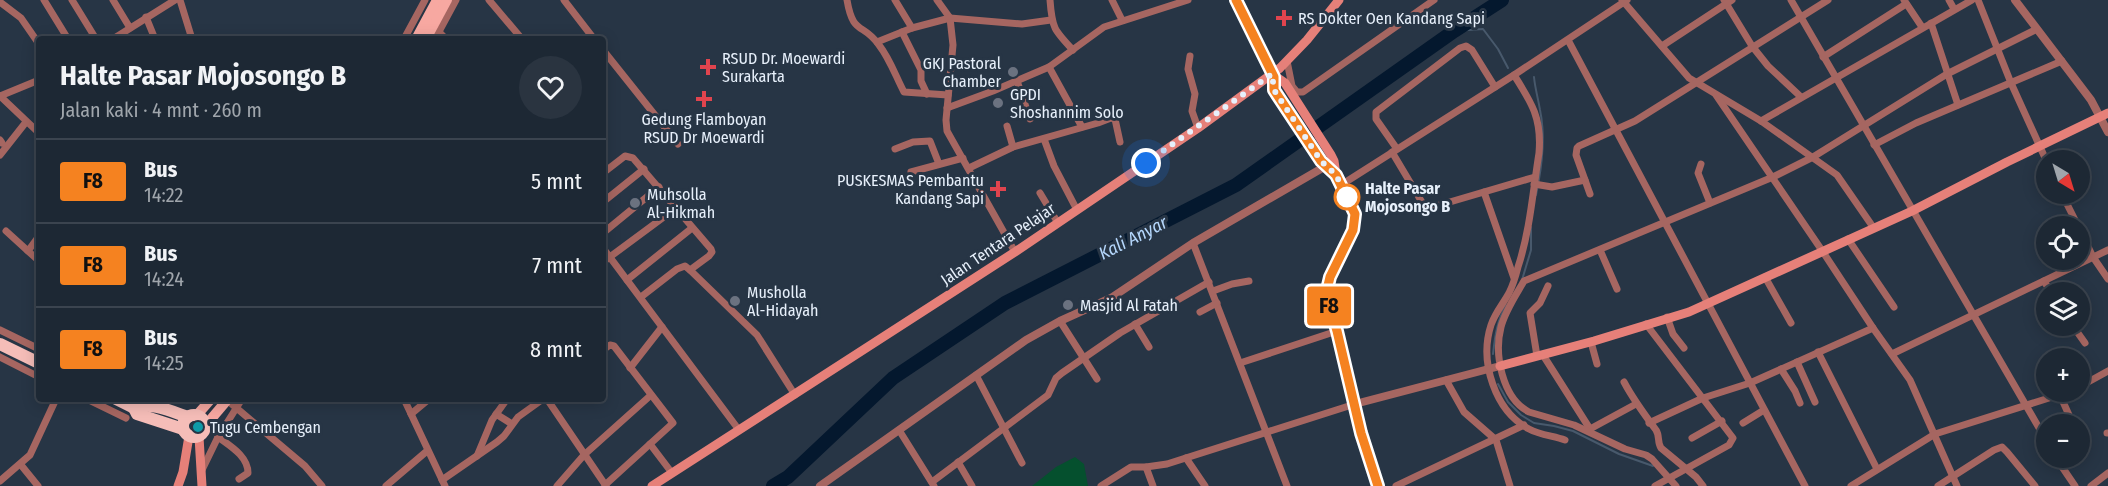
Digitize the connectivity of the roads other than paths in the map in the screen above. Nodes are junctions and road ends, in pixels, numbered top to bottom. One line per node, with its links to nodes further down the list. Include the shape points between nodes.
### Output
1 (44, 0): 45 (street)
2 (72, 0): 46 (street)
3 (113, 0): 40 (street)
4 (175, 0): 33 (street)
5 (180, 0): 49 (street)
6 (425, 0): 50 (street)
7 (437, 0): 51 (main road)
8 (447, 0): 43 (main road)
9 (456, 0): 43 (street)
10 (489, 0): 55 (street)
11 (564, 0): 56 (street)
12 (847, 0): 59 (street, via 851,20)
13 (895, 0): 41 (street)
14 (937, 0): 35 (street)
15 (1050, 0): 36 (street)
16 (1112, 0): 37 (street)
17 (1188, 0): 31 (street)
18 (1236, 0): 72 (main road)
19 (1339, 0): 67 (main road, Jalan Tentara Pelajar)
20 (1434, 0): 67 (street, via 1303,93 1292,86)
21 (1791, 0): 34 (street)
22 (1828, 0): 34 (street)
23 (1949, 0): 32 (street)
24 (1972, 0): 32 (street)
25 (1978, 0): 62 (street)
26 (2015, 0): 42 (street)
27 (1624, 1): 58 (street); 60 (street)
28 (1727, 1): 60 (street); 61 (street)
29 (0, 2): 57 (street, via 21,18)
30 (1905, 2): 39 (street); 66 (street)
31 (1164, 4): 37 (street)
32 (1954, 9): 38 (street)
33 (146, 17): 40 (street); 48 (street)
34 (1800, 17): 61 (street); 66 (street)
35 (950, 18): 36 (street, via 1022,24); 41 (street); 82 (street, via 953,45)
36 (1051, 20): 63 (street)
37 (1122, 20): 63 (street, via 1104,27)
38 (1931, 23): 39 (street); 70 (street)
39 (1922, 27): 73 (street)
40 (130, 28): 47 (street)
41 (912, 28): 44 (street)
42 (2037, 28): 62 (street); 68 (street)
43 (436, 29): 52 (main road); 53 (street); 54 (street)
44 (902, 32): 59 (street); 79 (street, via 921,70)
45 (66, 36)
46 (94, 36)
47 (123, 36)
48 (154, 36)
49 (191, 36)
50 (406, 36)
51 (418, 36)
52 (429, 36)
53 (435, 36)
54 (443, 36)
55 (519, 36)
56 (592, 36)
57 (36, 40)
58 (1568, 40): 71 (street); 95 (street)
59 (878, 42): 79 (street, via 904,92)
60 (1662, 46): 76 (street)
61 (1752, 46): 76 (street); 83 (street)
62 (1997, 49): 70 (street); 77 (street)
63 (1073, 50): 69 (street)
64 (606, 54): 99 (street)
65 (1190, 57): 93 (street, via 1188,69 1195,94 1192,111)
66 (1823, 57): 73 (street)
67 (1287, 61): 72 (main road, Jalan Tentara Pelajar)
68 (2062, 62): 77 (street); 86 (street)
69 (1048, 67): 75 (street); 92 (street)
70 (1947, 74): 84 (street); 90 (street)
71 (1514, 75): 78 (street); 120 (street, via 1537,114)
72 (1273, 76): 93 (main road, Jalan Tentara Pelajar); 109 (main road, via 1285,83); 111 (main road, via 1274,90)
73 (1835, 78): 83 (street); 90 (street)
74 (36, 81): 81 (street)
75 (1017, 81): 85 (street); 87 (street)
76 (1695, 82): 80 (street); 95 (street)
77 (2011, 83): 84 (street); 101 (street)
78 (1495, 87): 104 (street); 104 (street, via 1472,50 1460,48 1376,112)
79 (927, 94): 82 (street)
80 (1716, 95): 89 (street); 118 (street)
81 (0, 96): 88 (street)
82 (948, 96): 85 (street)
83 (1801, 97): 89 (street)
84 (1958, 105): 100 (street)
85 (947, 108): 108 (street, via 947,131)
86 (2104, 115): 96 (street); 101 (main road)
87 (1030, 119)
88 (26, 122): 94 (street); 106 (street)
89 (1761, 122): 107 (street)
90 (1862, 125): 100 (street); 107 (street)
91 (1007, 126): 102 (street)
92 (1082, 127): 97 (street); 98 (street, via 1113,117)
93 (1198, 128): 129 (main road, Jalan Tentara Pelajar)
94 (36, 130)
95 (1617, 130): 119 (street, via 1577,148); 132 (street)
96 (2108, 132)
97 (1044, 139): 102 (street); 129 (street)
98 (1120, 142)
99 (678, 144)
100 (1874, 145): 130 (street)
101 (2039, 146): 105 (street); 130 (main road)
102 (1013, 147): 113 (street)
103 (895, 149): 110 (street, via 930,141)
104 (1394, 150): 121 (street); 123 (street, via 1426,209)
105 (2041, 150)
106 (0, 155)
107 (1813, 157): 118 (street); 133 (street, via 1843,183)
108 (963, 158): 110 (street); 113 (street)
109 (1333, 158): 111 (street); 117 (main road)
110 (939, 164): 116 (street)
111 (1323, 164): 117 (main road); 139 (street)
112 (1701, 164): 127 (street, via 1698,173)
113 (969, 168): 145 (street)
114 (644, 169): 115 (street, via 627,155); 122 (street); 126 (street)
115 (606, 171)
116 (911, 172)
117 (1336, 175): 121 (main road)
118 (1773, 177): 127 (street); 146 (street)
119 (1585, 180): 120 (street, via 1560,186); 125 (street)
120 (1537, 183): 123 (street); 158 (street)
121 (1341, 184): 176 (main road, via 1355,214 1351,237 1327,285)
122 (659, 187): 128 (street); 136 (street)
123 (1484, 192): 158 (street)
124 (1041, 193): 131 (street)
125 (1590, 194)
126 (606, 200)
127 (1710, 203): 132 (street)
128 (676, 208): 134 (street); 147 (street)
129 (1077, 210): 131 (main road, Jalan Tentara Pelajar)
130 (1912, 211): 133 (main road); 167 (street)
131 (1058, 223): 145 (main road, Jalan Tentara Pelajar)
132 (1665, 223): 140 (street); 164 (street)
133 (1873, 227): 137 (main road)
134 (692, 228): 151 (street, via 712,252); 154 (street)
135 (6, 231): 142 (street)
136 (606, 231)
137 (1848, 239): 146 (main road); 165 (street)
138 (36, 240): 142 (street)
139 (1193, 243): 157 (street); 169 (street, via 1111,298)
140 (1600, 249): 158 (street); 160 (street)
141 (2108, 250): 148 (street)
142 (28, 251): 149 (street)
143 (2090, 251): 148 (street)
144 (606, 252): 147 (street)
145 (1015, 252): 207 (main road, Jalan Tentara Pelajar)
146 (1823, 252): 152 (main road); 174 (street)
147 (610, 257): 150 (street); 154 (street)
148 (2093, 257): 153 (street); 156 (street)
149 (36, 258)
150 (606, 260)
151 (690, 270): 162 (street, via 685,266 677,269); 207 (street, via 757,336)
152 (1765, 277): 164 (main road); 170 (street)
153 (2108, 279)
154 (627, 280): 162 (street)
155 (1249, 281): 161 (street)
156 (2044, 281): 167 (street)
157 (1209, 282): 161 (street); 171 (street)
158 (1517, 282): 194 (street, via 1500,330); 196 (street, via 1491,325)
159 (1548, 286): 186 (street, via 1530,313)
160 (1617, 289)
161 (1213, 291): 163 (street)
162 (641, 297): 173 (street)
163 (1217, 303): 166 (street); 192 (street)
164 (1709, 303): 168 (main road); 205 (street)
165 (1894, 307)
166 (1200, 312)
167 (1973, 315): 185 (street); 225 (street)
168 (1667, 317): 172 (main road); 183 (street)
169 (1060, 321): 190 (street); 200 (street)
170 (1791, 323)
171 (1135, 324): 181 (street); 190 (street)
172 (1646, 324): 178 (main road); 208 (street)
173 (662, 327): 195 (street); 240 (street)
174 (1873, 328): 184 (street); 185 (street)
175 (0, 330): 188 (street)
176 (1337, 331): 192 (street); 223 (main road)
177 (2080, 336): 179 (street)
178 (1591, 342): 186 (main road); 193 (street)
179 (2085, 343)
180 (0, 344): 189 (highway)
181 (1149, 346)
182 (606, 348): 195 (street, via 614,346)
183 (1684, 348)
184 (1818, 352): 191 (street); 261 (street)
185 (1892, 354): 245 (street, via 1914,388)
186 (1540, 355): 194 (main road); 242 (street)
187 (0, 357): 199 (street)
188 (36, 357)
189 (36, 357)
190 (1083, 357): 201 (street); 239 (street, via 1056,378 1048,394)
191 (1797, 362): 197 (street); 220 (street)
192 (1240, 363): 243 (street)
193 (1597, 364)
194 (1500, 365): 196 (street); 242 (street, via 1507,389 1522,408)
195 (630, 368): 206 (street)
196 (1489, 368): 202 (street); 238 (street, via 1501,404)
197 (1781, 369): 205 (street); 222 (street)
198 (2108, 371): 203 (street)
199 (36, 375)
200 (976, 375): 239 (street); 241 (street)
201 (1097, 378)
202 (1446, 380): 223 (street); 248 (street, via 1464,412)
203 (2090, 381)
204 (1624, 382): 224 (street)
205 (1750, 383): 208 (street); 228 (street)
206 (651, 395): 250 (street, via 673,423); 252 (street)
207 (795, 395): 240 (main road, Jalan Tentara Pelajar)
208 (1703, 398): 232 (street); 234 (street)
209 (55, 402): 257 (street, via 34,448)
210 (102, 402): 226 (street)
211 (207, 402): 231 (main road)
212 (225, 402): 237 (main road)
213 (230, 402): 227 (street)
214 (240, 402): 227 (street)
215 (405, 402): 229 (street)
216 (425, 402): 229 (street)
217 (505, 402): 230 (street)
218 (540, 402): 236 (street)
219 (547, 402): 252 (street)
220 (1815, 402)
221 (2036, 402): 225 (street)
222 (1800, 403)
223 (1355, 404): 243 (street); 286 (main road)
224 (1636, 404): 234 (street); 242 (street)
225 (2026, 405): 233 (street); 245 (street)
226 (131, 408): 231 (highway, via 152,406); 244 (highway, via 141,416)
227 (237, 408): 246 (street); 276 (street, via 305,466)
228 (1764, 410): 235 (street); 291 (street)
229 (411, 414): 251 (street)
230 (496, 414): 236 (street); 253 (street)
231 (189, 416): 237 (highway); 244 (highway, via 183,425)
232 (1722, 421): 247 (street); 259 (street, via 1732,434 1732,442)
233 (2036, 422)
234 (1649, 423): 259 (street, via 1657,431 1661,448)
235 (1743, 423)
236 (512, 424): 253 (street, via 504,436)
237 (206, 425): 244 (highway, via 204,432)
238 (1524, 425): 248 (street); 249 (street)
239 (1002, 427): 255 (street); 256 (street)
240 (739, 430): 264 (main road, Jalan Tentara Pelajar)
241 (899, 430): 270 (street); 280 (street)
242 (1589, 430): 268 (street, via 1652,459)
243 (1266, 433): 254 (street); 285 (street)
244 (190, 434): 262 (main road); 274 (main road)
245 (1935, 434): 261 (street); 265 (street)
246 (218, 437): 262 (street); 266 (street, via 247,463 248,473)
247 (1692, 438)
248 (1496, 440): 287 (street); 288 (street)
249 (1565, 440)
250 (650, 444): 264 (street); 271 (street)
251 (427, 451): 269 (street); 277 (street)
252 (584, 455): 271 (street); 278 (street)
253 (477, 456): 269 (street)
254 (1186, 458): 258 (street); 284 (street)
255 (958, 462): 270 (street); 281 (street)
256 (1022, 463)
257 (21, 465): 267 (street); 273 (street)
258 (1146, 467): 282 (street, via 1131,467); 283 (street)
259 (1685, 468): 268 (street); 290 (street)
260 (2063, 468): 296 (street)
261 (1877, 470): 292 (street)
262 (201, 472): 275 (main road)
263 (2108, 472): 297 (street)
264 (672, 473): 279 (main road, Jalan Tentara Pelajar)
265 (1953, 477): 293 (street); 294 (street); 295 (street, via 2002,447)
266 (239, 479)
267 (0, 482): 272 (street)
268 (1663, 482): 289 (street)
269 (444, 483)
270 (933, 484)
271 (605, 485)
272 (3, 486)
273 (38, 486)
274 (178, 486)
275 (202, 486)
276 (322, 486)
277 (386, 486)
278 (557, 486)
279 (652, 486)
280 (820, 486)
281 (972, 486)
282 (1101, 486)
283 (1153, 486)
284 (1205, 486)
285 (1287, 486)
286 (1378, 486)
287 (1396, 486)
288 (1510, 486)
289 (1676, 486)
290 (1703, 486)
291 (1805, 486)
292 (1851, 486)
293 (1938, 486)
294 (1957, 486)
295 (2035, 486)
296 (2075, 486)
297 (2091, 486)

